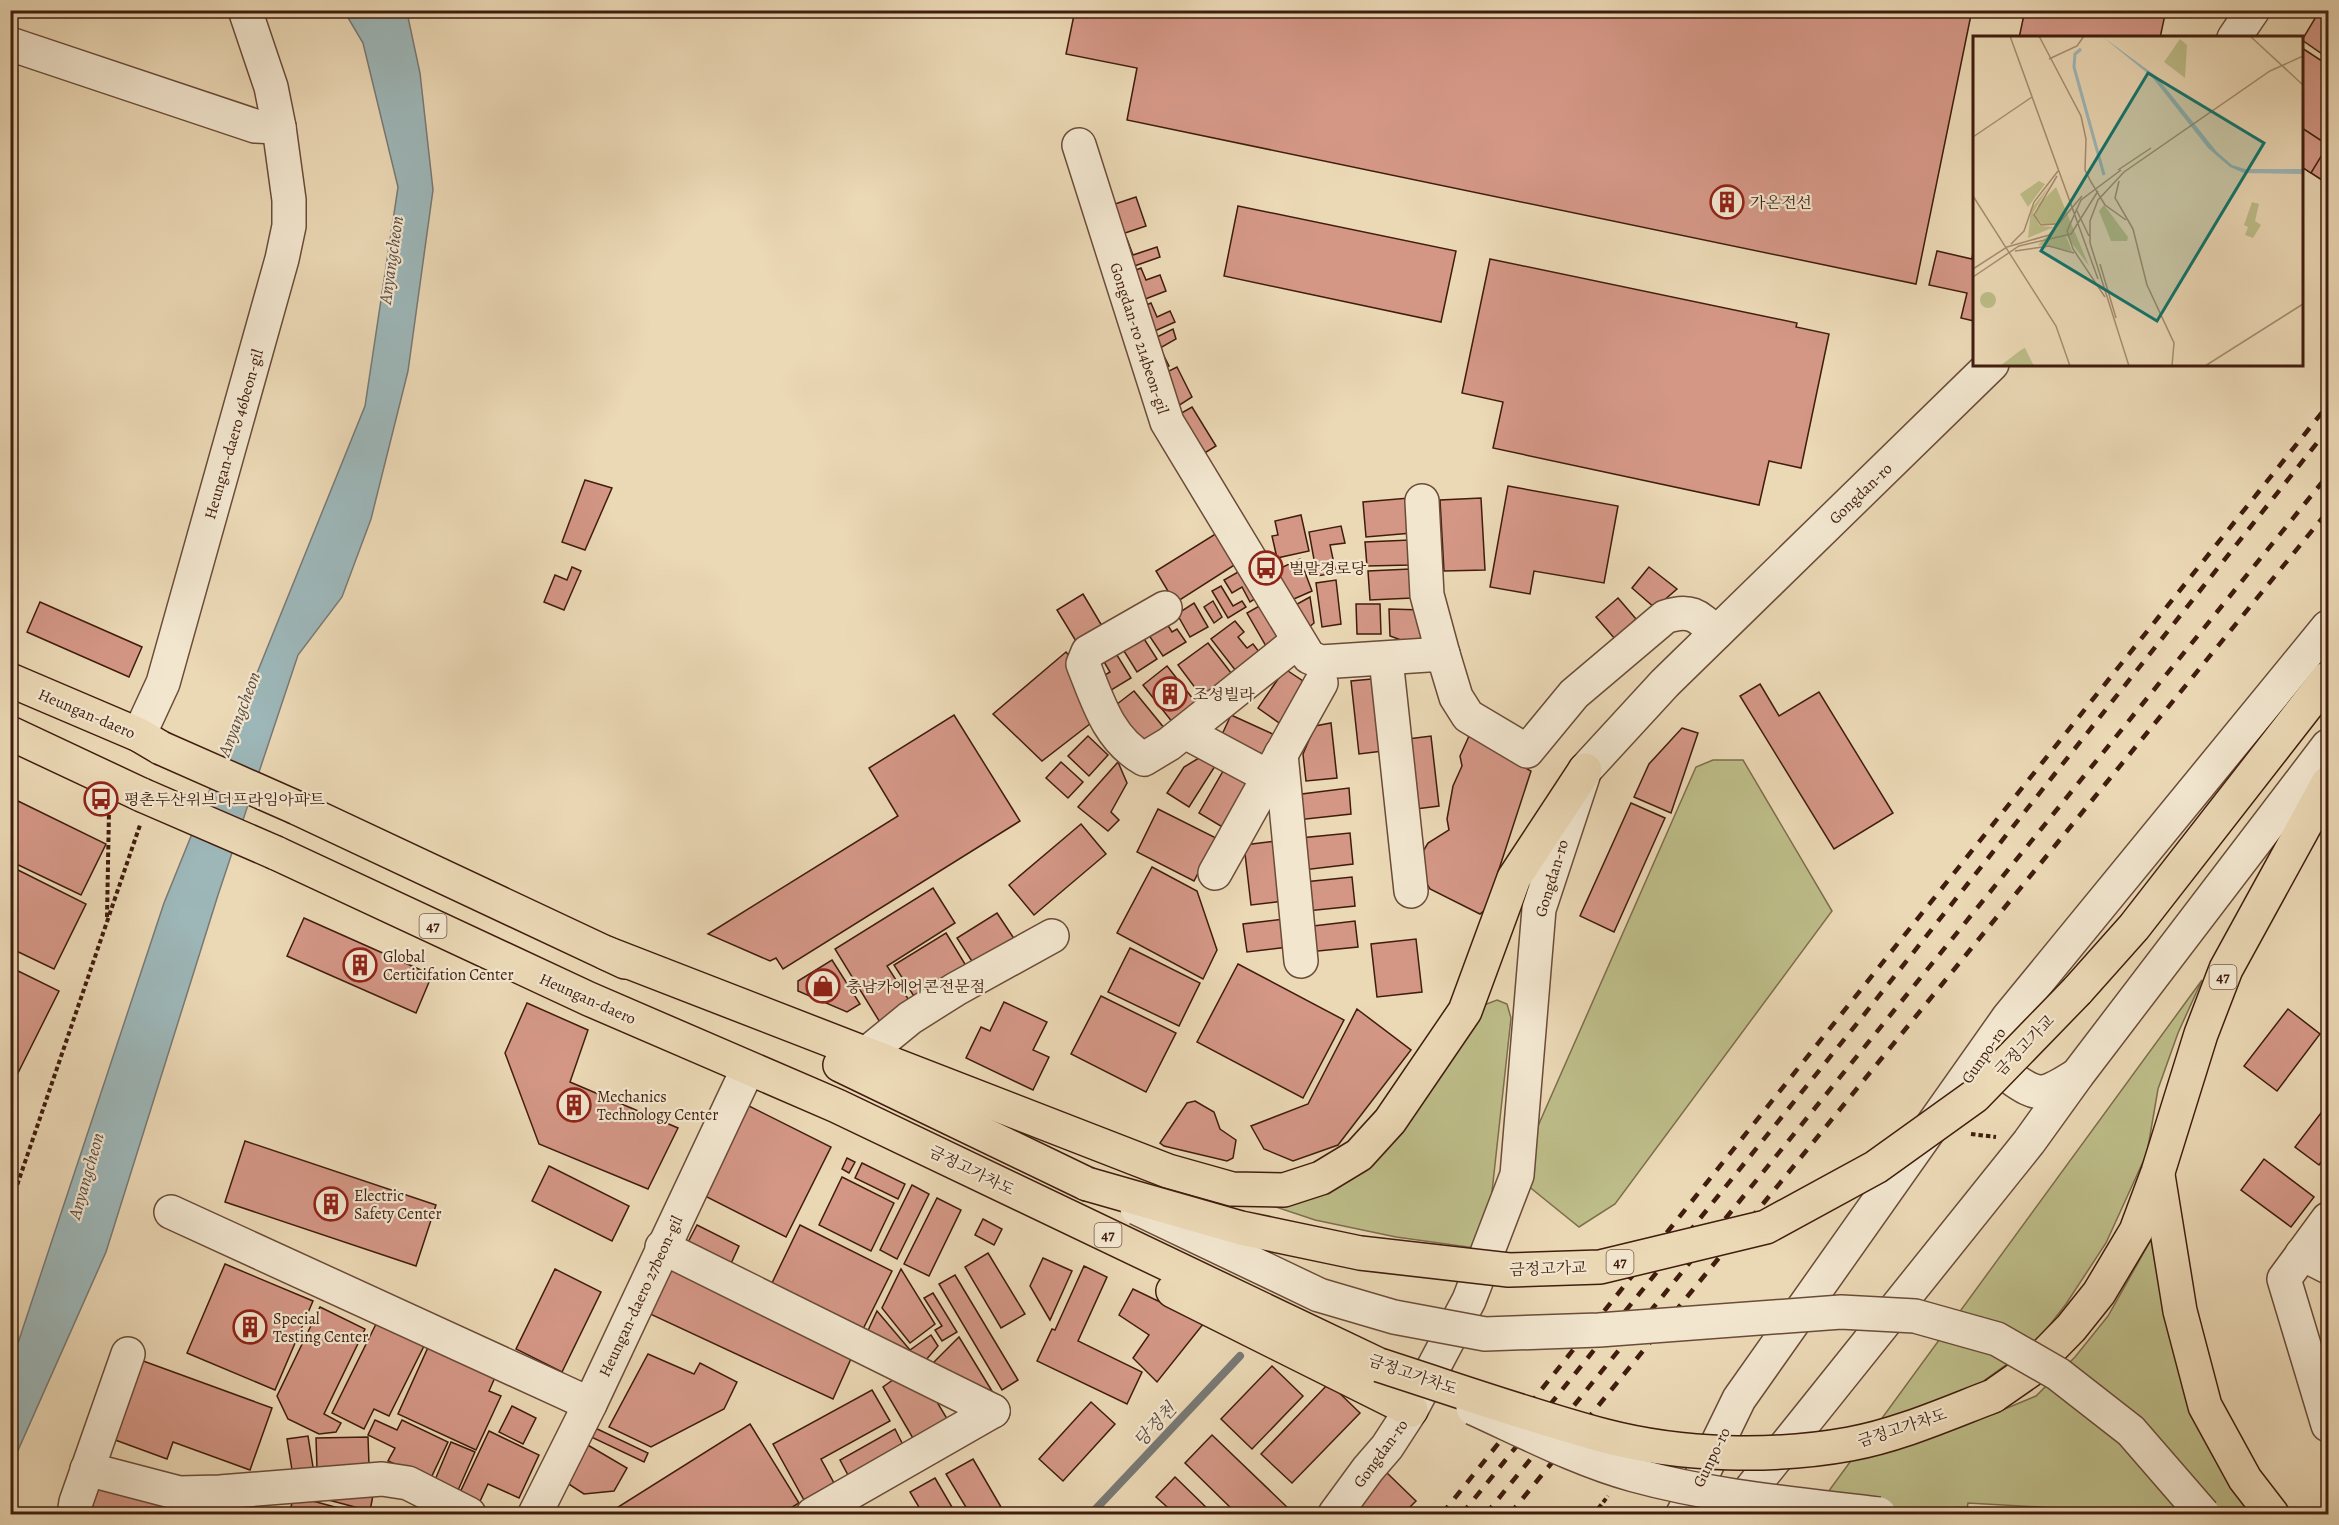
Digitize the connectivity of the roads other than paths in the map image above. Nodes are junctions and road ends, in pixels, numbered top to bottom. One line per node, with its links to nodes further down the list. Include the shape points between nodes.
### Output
1 (245, 10): 5 (street, Heungan-daero 46beon-gil, via 271,87)
2 (2253, 10): 3 (street)
3 (2236, 36)
4 (10, 44): 5 (street, via 255,126)
5 (279, 127): 20 (street, Heungan-daero 46beon-gil, via 289,226 162,683)
6 (1079, 145): 12 (street, Gongdan-ro 214beon-gil, via 1167,422)
7 (1990, 366): 11 (street, Gongdan-ro)
8 (1422, 501): 13 (street, via 1427,595)
9 (1165, 608): 18 (street, via 1088,652 1083,664 1106,722 1129,751 1144,759)
10 (2328, 627): 30 (street, Gunpo-ro)
11 (1716, 633): 13 (street, via 1697,615 1679,612 1665,616 1574,694 1527,750 1468,716 1456,697); 23 (street, Gongdan-ro)
12 (1298, 641): 14 (street, Gongdan-ro 214beon-gil, via 1309,657 1321,662); 18 (street)
13 (1443, 654): 14 (street, Gongdan-ro 214beon-gil)
14 (1386, 659): 26 (street)
15 (2328, 678): 36 (main road, 금정고가교 / 47, bridge, via 2134,927 1975,1096 1876,1167 1766,1227 1600,1267 1509,1270 1360,1253 1241,1228)
16 (10, 680): 20 (main road, Heungan-daero / 47)
17 (1321, 683): 22 (street)
18 (1185, 732): 22 (street)
19 (10, 733): 29 (main road, Heungan-daero / 47, bridge)
20 (150, 741): 31 (main road, 47, bridge, via 606,953)
21 (2328, 746): 32 (street)
22 (1275, 766): 25 (street); 28 (street)
23 (1585, 770): 31 (main road, via 1514,878 1465,1011 1390,1121 1359,1155 1321,1178 1284,1190 1232,1189 1168,1172); 44 (street, Gongdan-ro, via 1539,909 1517,1175 1469,1300)
24 (2326, 794): 35 (main road, 47, via 2226,969 2201,1034)
25 (1215, 873)
26 (1411, 891)
27 (1052, 936): 31 (street, via 910,1018)
28 (1301, 961)
29 (589, 999): 33 (main road); 34 (main road, Heungan-daero / 47)
30 (2008, 1018): 32 (street, via 2003,1050 2010,1077 2028,1090 2050,1091); 52 (street, Gunpo-ro, via 1739,1399)
31 (858, 1062): 36 (main road, 47)
32 (2078, 1074): 53 (street, via 2030,1142)
33 (744, 1077): 39 (street, Heungan-daero 27beon-gil); 44 (main road)
34 (837, 1106): 42 (main road, 금정고가차도 / 47)
35 (2158, 1172): 42 (main road, 금정고가차도 / 47, bridge, via 2136,1231 2099,1293 2029,1371 1993,1396 1917,1426 1851,1444 1747,1453 1681,1449 1607,1436); 56 (main road, via 2180,1311 2205,1406 2245,1479)
36 (1087, 1184): 55 (street, bridge, via 1319,1295 1394,1317 1485,1334 1599,1330 1841,1312 1915,1316 1997,1339 2058,1374 2132,1431)
37 (171, 1212): 43 (street)
38 (2328, 1219): 40 (street)
39 (662, 1247): 43 (street, Heungan-daero 27beon-gil); 50 (street, via 993,1411)
40 (2315, 1261): 45 (street, via 2284,1279)
41 (128, 1354): 46 (street)
42 (1379, 1365): 54 (street, bridge, via 1586,1459 1634,1475 1717,1494)
43 (590, 1404): 49 (street, Heungan-daero 27beon-gil)
44 (1411, 1410): 51 (street, Gongdan-ro)
45 (2328, 1425)
46 (87, 1470): 47 (street); 48 (street, via 178,1493 382,1479 408,1484)
47 (74, 1515)
48 (469, 1515)
49 (535, 1515)
50 (813, 1515)
51 (1335, 1515)
52 (1683, 1515)
53 (1731, 1515)
54 (1879, 1515)
55 (2203, 1515)
56 (2272, 1515)

